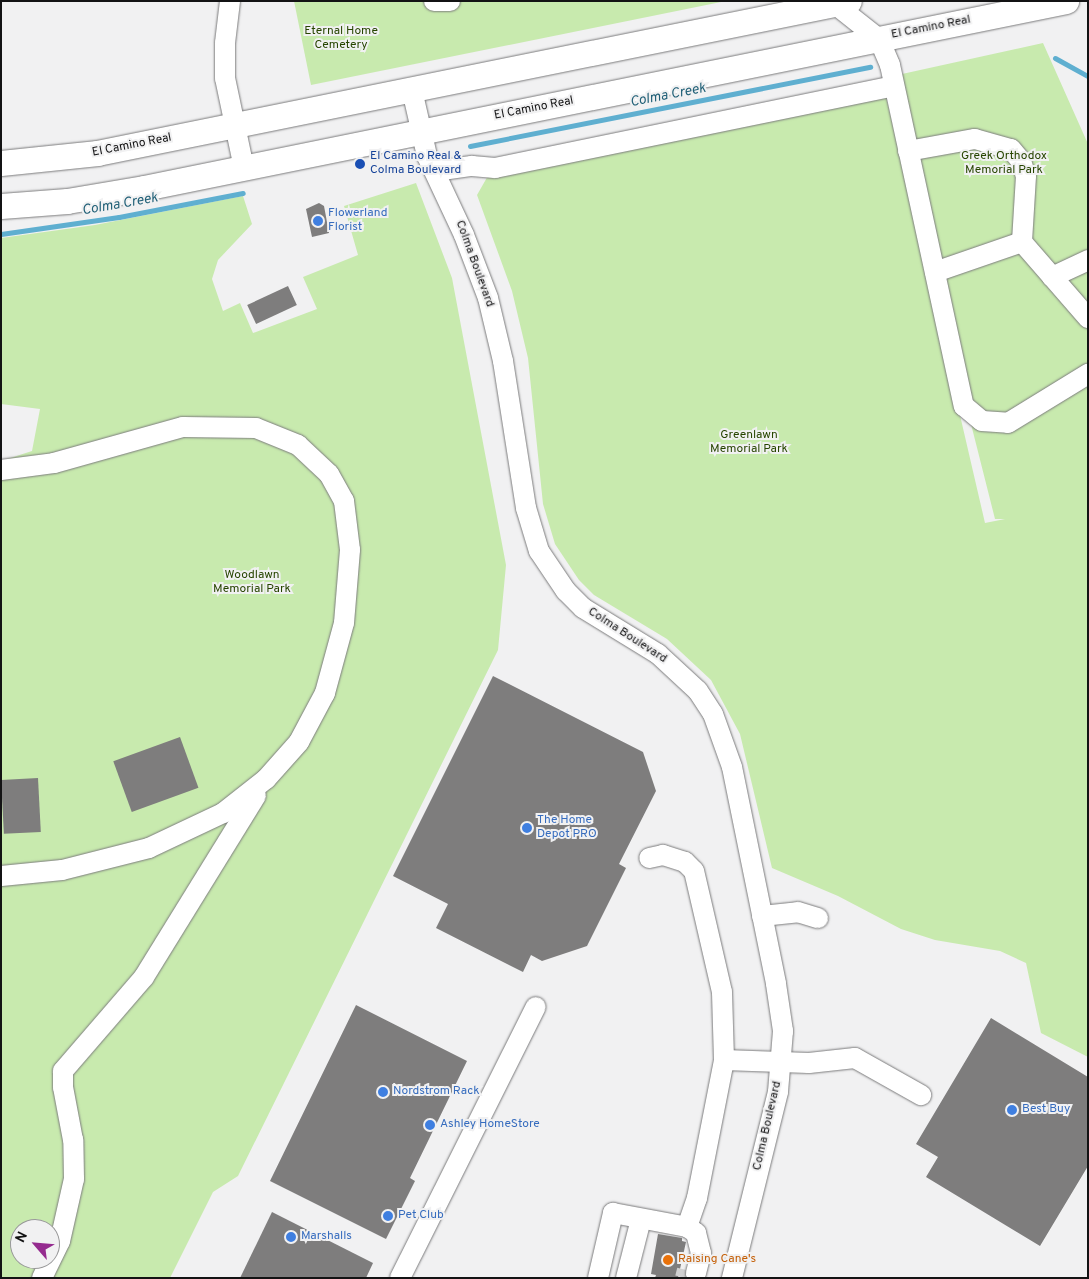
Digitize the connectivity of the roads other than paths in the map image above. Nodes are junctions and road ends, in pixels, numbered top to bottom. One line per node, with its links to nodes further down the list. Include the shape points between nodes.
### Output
1 (230, 1): 9 (street, via 224,60)
2 (434, 1): 3 (street)
3 (450, 1)
4 (1066, 1): 6 (main road, El Camino Real)
5 (837, 2): 6 (street); 8 (main road, El Camino Real)
6 (879, 39): 7 (street, via 897,64); 10 (main road, El Camino Real)
7 (894, 86): 11 (street); 14 (street, via 495,168 472,166)
8 (412, 90): 9 (main road, El Camino Real); 10 (street, Colma Boulevard)
9 (235, 126): 12 (main road, El Camino Real, via 97,153); 13 (street)
10 (420, 132): 13 (main road, El Camino Real); 14 (street, Colma Boulevard)
11 (908, 151): 16 (street, via 975,139 1010,149 1021,161 1026,176); 18 (street)
12 (1, 163)
13 (244, 168): 15 (main road, El Camino Real, via 84,199)
14 (435, 171): 26 (street, Colma Boulevard, via 488,298 503,361 526,508 539,551 566,591 583,608 678,670 698,691 713,714 732,767)
15 (1, 206)
16 (1022, 242): 18 (street); 19 (street)
17 (1088, 260): 19 (street)
18 (935, 272): 21 (street, via 964,406 982,422 1008,423)
19 (1052, 277): 20 (street)
20 (1088, 318)
21 (1088, 374)
22 (1, 470): 23 (street, via 54,463 148,435 200,425 239,426 270,432 298,445 320,462 337,486 348,517 347,605 336,659 318,710 299,742)
23 (273, 772): 25 (street, via 223,813 149,848 70,869); 35 (street, via 222,847 144,977 63,1071 73,1140 74,1180 65,1226)
24 (649, 858): 29 (street, via 663,855 685,862 694,871 722,992)
25 (1, 876)
26 (762, 916): 27 (street, via 798,912); 30 (street, Colma Boulevard, via 781,1008)
27 (818, 918)
28 (536, 1007): 36 (street)
29 (724, 1060): 30 (street); 33 (street)
30 (781, 1062): 31 (street, via 855,1058); 40 (street, Colma Boulevard, via 778,1092)
31 (921, 1095)
32 (645, 1220): 33 (street); 37 (street, via 613,1213); 38 (street); 39 (street)
33 (692, 1230): 34 (street)
34 (692, 1271)
35 (42, 1278)
36 (400, 1278)
37 (598, 1278)
38 (626, 1278)
39 (635, 1278)
40 (732, 1278)

